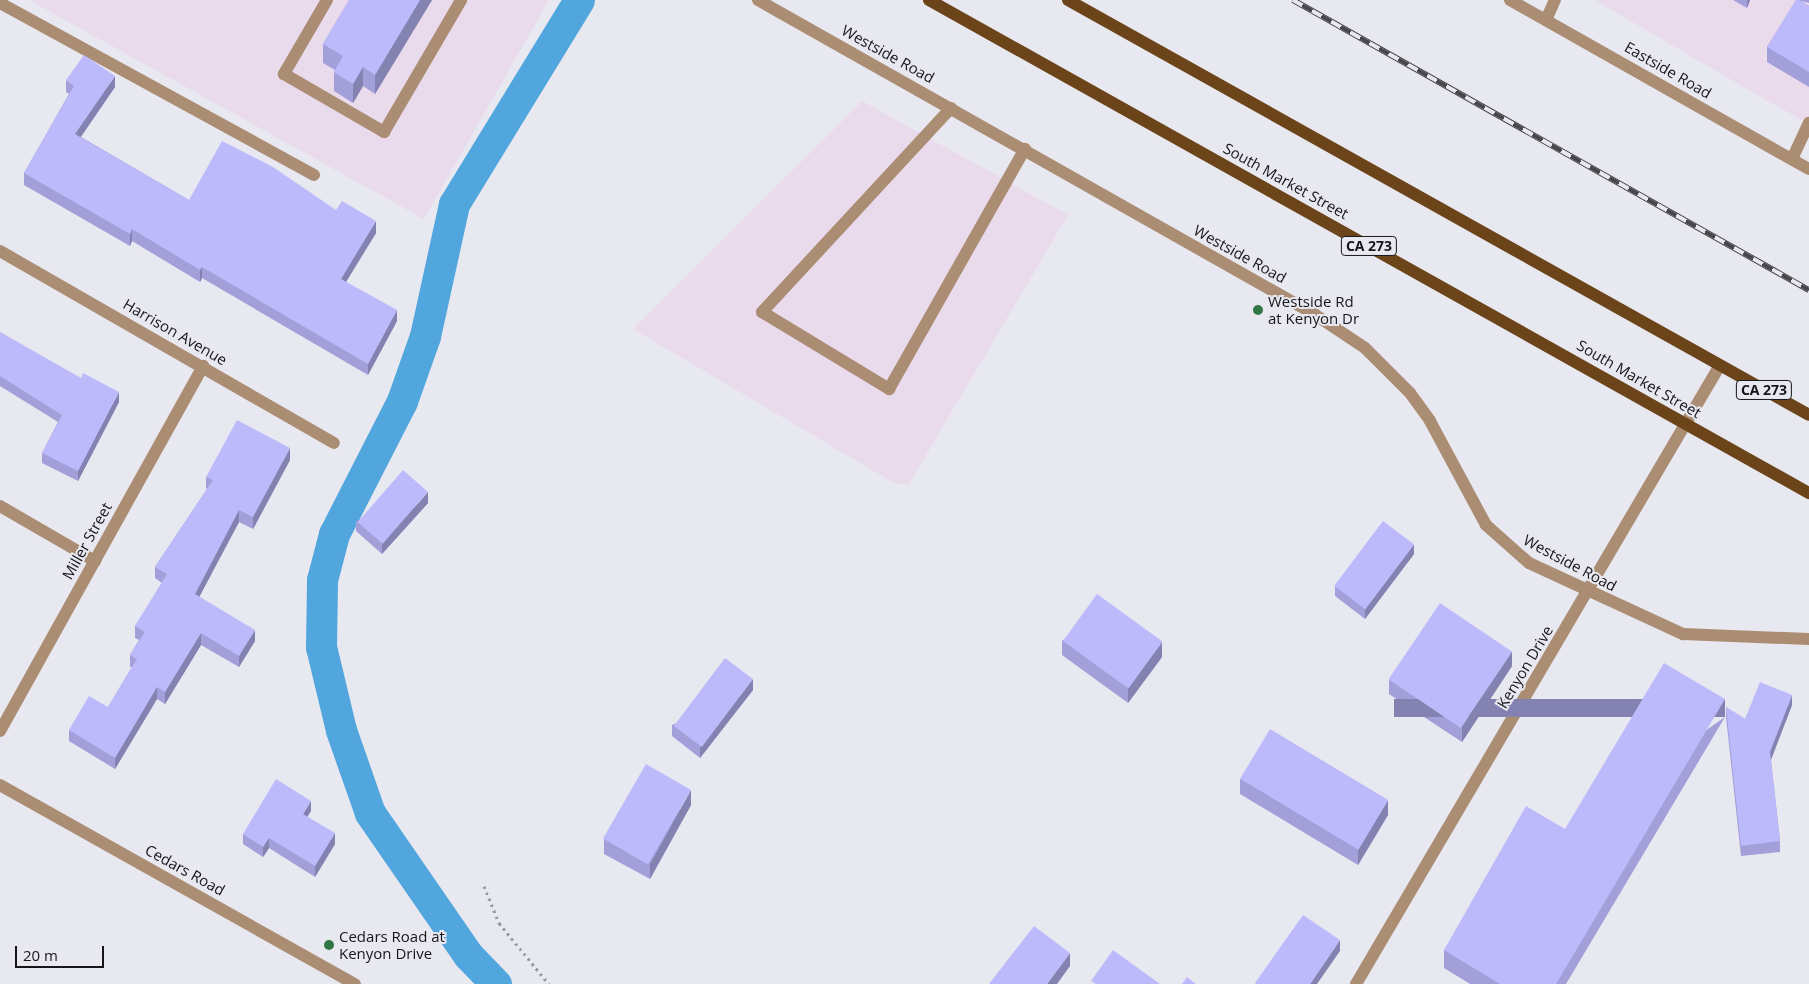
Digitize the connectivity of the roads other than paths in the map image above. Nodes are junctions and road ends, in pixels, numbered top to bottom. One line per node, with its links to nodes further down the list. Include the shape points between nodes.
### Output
1 (327, 0): 2 (street, via 284,74 384,132)
2 (461, 0)
3 (758, 0): 10 (street, Westside Road)
4 (929, 0): 20 (main road, South Market Street / CA 273)
5 (1068, 0): 17 (main road, CA 273)
6 (1510, 0): 9 (street, Eastside Road)
7 (1555, 0): 9 (street)
8 (0, 3): 15 (street)
9 (1546, 20): 13 (street, Eastside Road)
10 (951, 108): 12 (street, Westside Road); 12 (street, via 762,312 888,389)
11 (1809, 122): 13 (street)
12 (1025, 149): 25 (street, Westside Road, via 1314,314 1376,356 1430,421 1473,504 1500,541 1529,563)
13 (1792, 159): 14 (street, Eastside Road)
14 (1809, 169)
15 (314, 175)
16 (0, 251): 18 (street, Harrison Avenue)
17 (1720, 365): 19 (main road, CA 273); 20 (street, Kenyon Drive)
18 (203, 366): 21 (street, Harrison Avenue); 24 (street, Miller Street)
19 (1809, 416)
20 (1684, 424): 22 (main road, South Market Street / CA 273); 25 (street, Kenyon Drive)
21 (334, 442)
22 (1809, 494)
23 (0, 506): 24 (street)
24 (95, 561): 27 (street, Miller Street)
25 (1588, 592): 26 (street, Westside Road, via 1683,634); 30 (street, Kenyon Drive)
26 (1809, 639)
27 (0, 731)
28 (0, 785): 29 (street, Cedars Road)
29 (355, 984)
30 (1356, 984)

